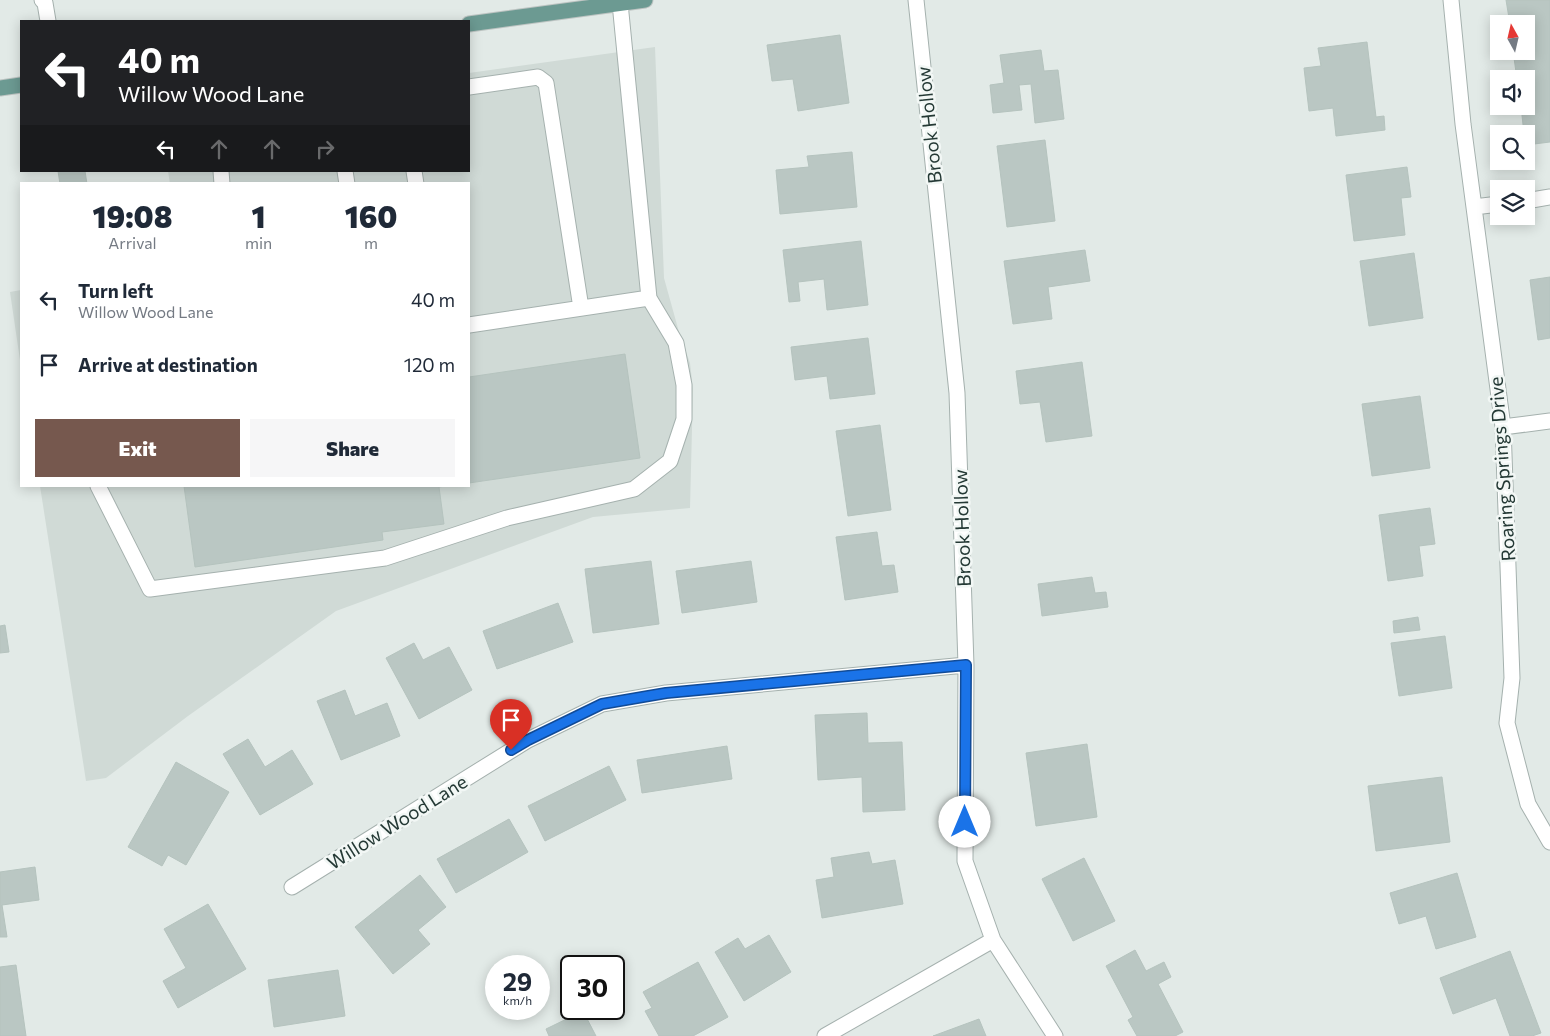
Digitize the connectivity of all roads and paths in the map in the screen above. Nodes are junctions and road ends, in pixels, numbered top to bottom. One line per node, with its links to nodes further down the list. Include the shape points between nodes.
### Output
1 (42, 0): 6 (street)
2 (645, 0): 5 (main road)
3 (916, 0): 21 (street, Brook Hollow, via 958,393)
4 (1451, 0): 14 (street, Roaring Springs Drive)
5 (620, 3): 7 (main road); 15 (street)
6 (48, 20)
7 (470, 24)
8 (20, 85): 10 (main road)
9 (470, 87): 16 (street, via 538,77 546,83)
10 (0, 88)
11 (1550, 198): 12 (street)
12 (1535, 199)
13 (1490, 205): 14 (street)
14 (1474, 207): 19 (street, Roaring Springs Drive)
15 (649, 298): 16 (street); 20 (street, via 676,343 684,385 684,419 670,461 634,489 507,518 385,558 150,589)
16 (581, 308): 17 (street)
17 (470, 325)
18 (1550, 421): 19 (street)
19 (1503, 427): 22 (street, Roaring Springs Drive, via 1512,678 1507,723 1528,804)
20 (99, 487)
21 (966, 665): 23 (street, Willow Wood Lane, via 666,693 602,704 528,740); 24 (street, Brook Hollow, via 965,861)
22 (1550, 842)
23 (292, 887)
24 (993, 940): 25 (street); 26 (street, Brook Hollow)
25 (825, 1036)
26 (1055, 1036)

